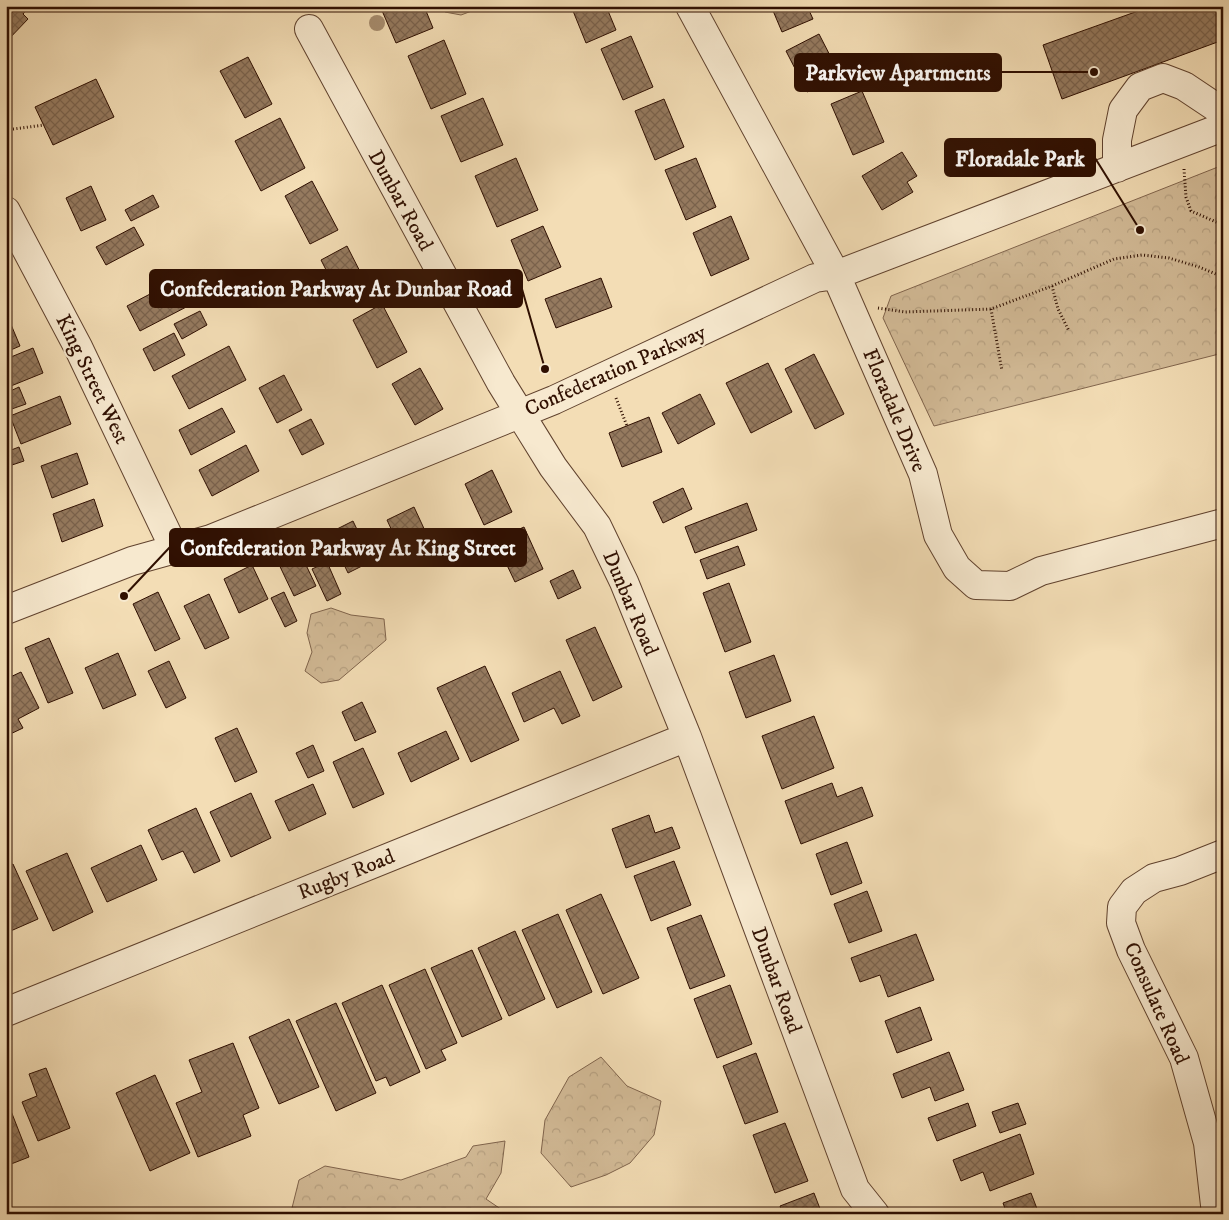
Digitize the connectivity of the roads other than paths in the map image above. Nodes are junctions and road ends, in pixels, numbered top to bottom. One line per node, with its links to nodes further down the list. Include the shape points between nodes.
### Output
1 (690, 6): 7 (street, Floradale Drive)
2 (308, 29): 8 (street, Dunbar Road)
3 (1223, 112): 5 (street, via 1184,86 1162,78 1140,87 1122,110)
4 (1223, 127): 5 (street, Confederation Parkway)
5 (1117, 168): 7 (street, Confederation Parkway)
6 (6, 212): 10 (street, King Street West, via 78,347)
7 (836, 275): 8 (street, Confederation Parkway, via 815,278); 9 (street, Floradale Drive, via 923,474 938,535 957,568 976,585 1010,586 1041,571)
8 (520, 413): 10 (street, Confederation Parkway, via 211,539); 12 (street, Dunbar Road, via 553,467 597,526 624,582)
9 (1223, 523)
10 (174, 548): 11 (street, Confederation Parkway)
11 (6, 610)
12 (687, 737): 14 (street, Rugby Road); 15 (street, Dunbar Road, via 855,1189)
13 (1223, 854): 16 (street, Consulate Road, via 1154,878 1134,891 1122,907 1121,923 1184,1058 1208,1143)
14 (6, 1012)
15 (875, 1214)
16 (1216, 1214)

